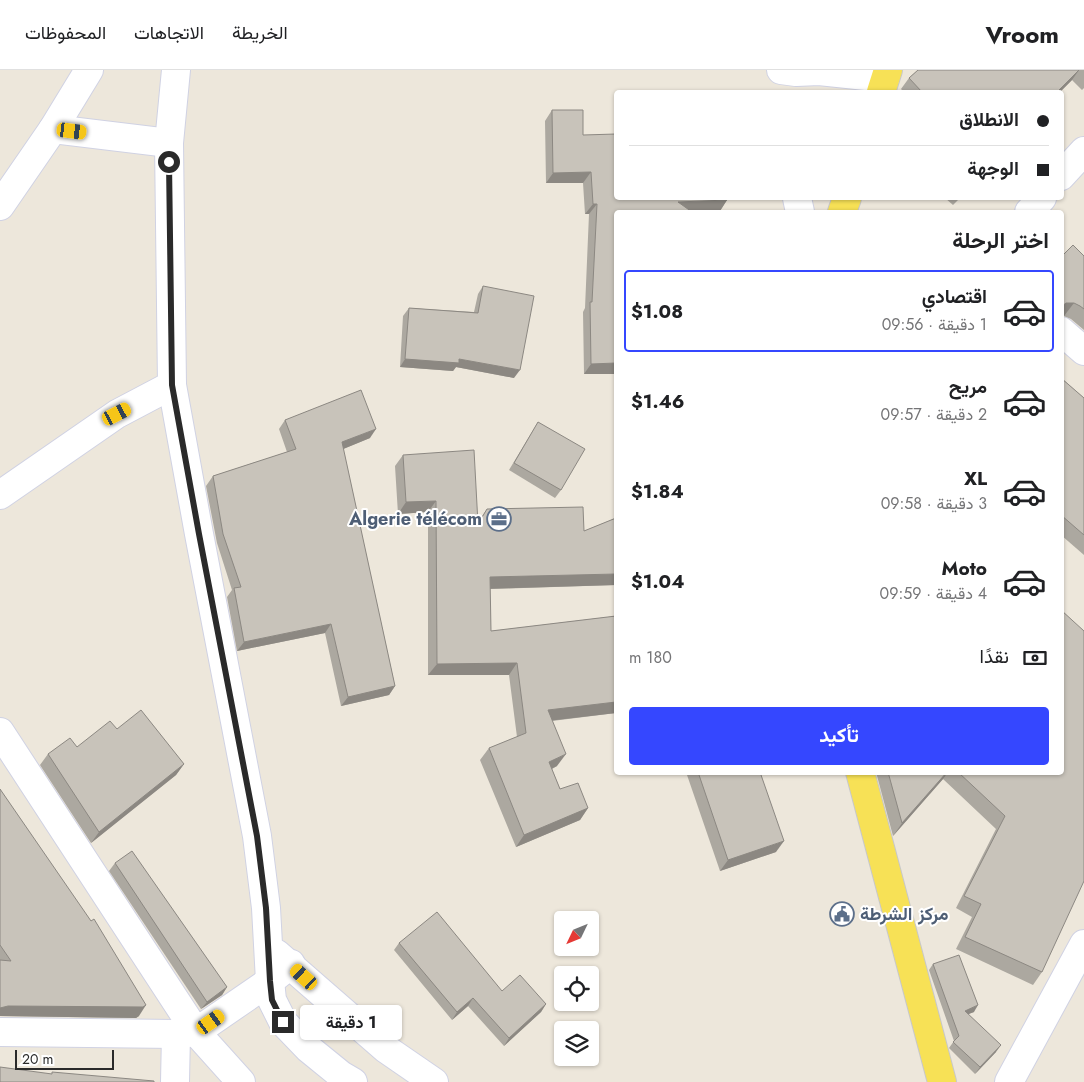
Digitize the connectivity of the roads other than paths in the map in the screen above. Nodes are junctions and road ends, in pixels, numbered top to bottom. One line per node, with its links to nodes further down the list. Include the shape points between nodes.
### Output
1 (89, 70): 5 (street)
2 (176, 70): 6 (street)
3 (793, 76): 4 (street, via 819,71)
4 (885, 80)
5 (53, 129): 6 (street); 10 (street)
6 (169, 143): 14 (street)
7 (1084, 151): 8 (street)
8 (1064, 173)
9 (1040, 200): 11 (street)
10 (0, 206)
11 (1031, 210)
12 (1064, 334): 13 (street)
13 (1084, 352)
14 (172, 385): 15 (street, via 117,414); 19 (street, via 257,836)
15 (0, 495)
16 (0, 732): 23 (street)
17 (861, 775): 28 (main road)
18 (1084, 944): 29 (street)
19 (268, 947): 20 (street); 21 (street)
20 (291, 964): 21 (street); 27 (street, via 386,1049)
21 (270, 981): 23 (street); 26 (street, via 272,1000 283,1022 309,1049)
22 (0, 1032): 23 (street)
23 (186, 1033): 24 (street); 25 (street)
24 (175, 1082)
25 (241, 1082)
26 (353, 1082)
27 (434, 1082)
28 (942, 1082)
29 (1009, 1082)

